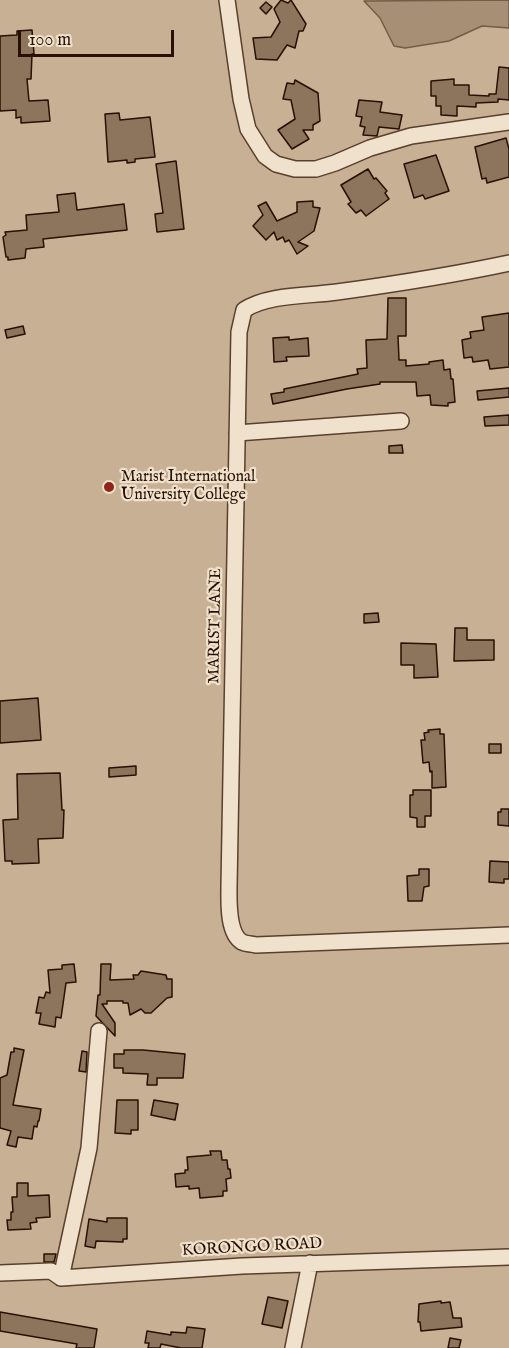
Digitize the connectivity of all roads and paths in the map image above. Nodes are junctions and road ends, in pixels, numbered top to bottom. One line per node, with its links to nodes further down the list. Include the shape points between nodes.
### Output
1 (226, 0): 2 (street, via 248,129 265,156 276,164 316,169 411,136)
2 (509, 122)
3 (509, 263): 5 (street, MARIST LANE, via 250,306 244,310 239,332)
4 (401, 421): 5 (street)
5 (237, 433): 6 (street, MARIST LANE, via 229,886 229,914 236,936 256,945)
6 (509, 935)
7 (99, 1031): 11 (street, via 89,1148)
8 (509, 1257): 9 (street, KORONGO ROAD)
9 (310, 1263): 11 (street, KORONGO ROAD); 12 (street)
10 (0, 1273): 11 (street, KORONGO ROAD, via 51,1271)
11 (62, 1278)
12 (294, 1348)

